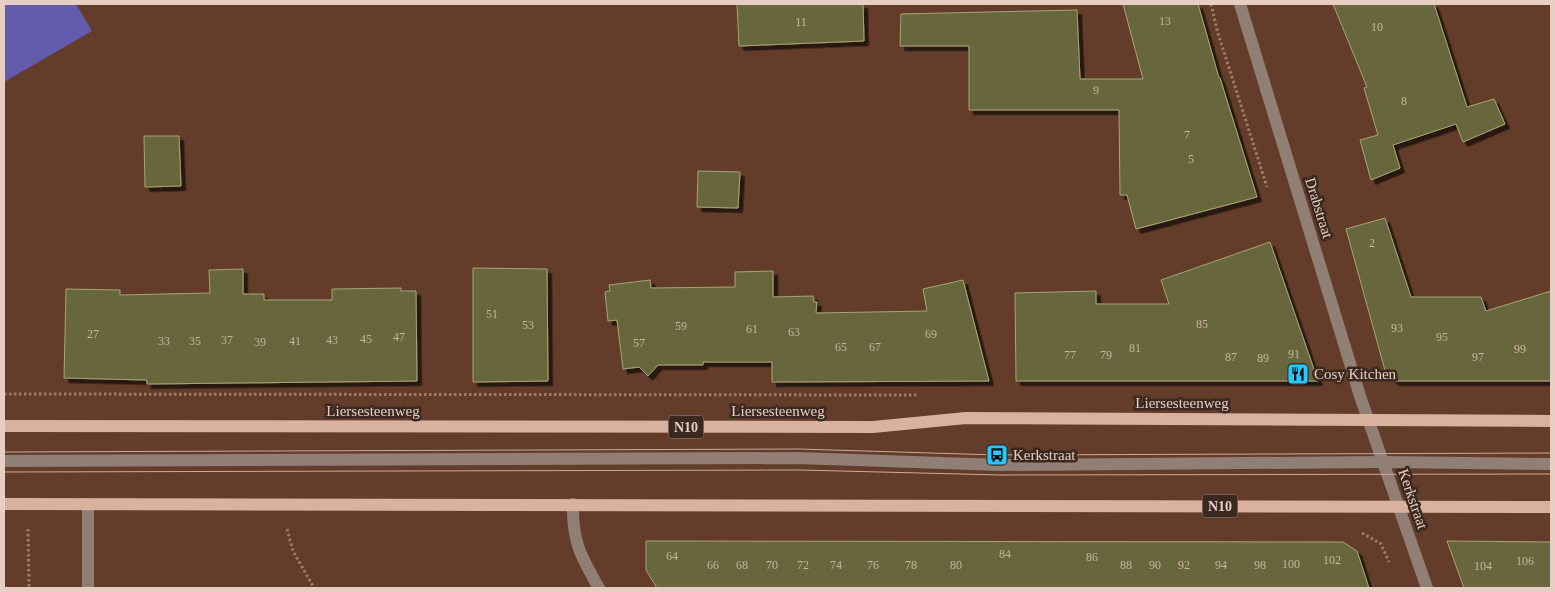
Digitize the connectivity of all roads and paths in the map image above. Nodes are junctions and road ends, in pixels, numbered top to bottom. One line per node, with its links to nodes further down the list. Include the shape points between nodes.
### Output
1 (1240, 4): 4 (street, Drabstraat)
2 (4, 394): 3 (path)
3 (927, 395)
4 (1368, 420): 5 (main road, Liersesteenweg / N10); 6 (main road, Liersesteenweg / N10, via 966,418 873,427); 8 (street, Kerkstraat)
5 (1551, 421)
6 (4, 426)
7 (4, 461): 8 (street, via 798,458 1001,465)
8 (1383, 462): 9 (street); 13 (street, Kerkstraat)
9 (1551, 464)
10 (4, 504): 11 (main road, N10)
11 (88, 504): 12 (main road, N10); 20 (street)
12 (573, 504): 13 (main road, N10); 22 (street, via 572,524 576,542)
13 (1398, 506): 14 (main road, N10); 23 (street, Kerkstraat)
14 (1551, 507)
15 (287, 523): 21 (path, via 293,551)
16 (28, 524): 19 (path)
17 (1360, 532): 18 (path, via 1381,544)
18 (1392, 571)
19 (29, 588)
20 (88, 588)
21 (314, 588)
22 (599, 588)
23 (1427, 588)

